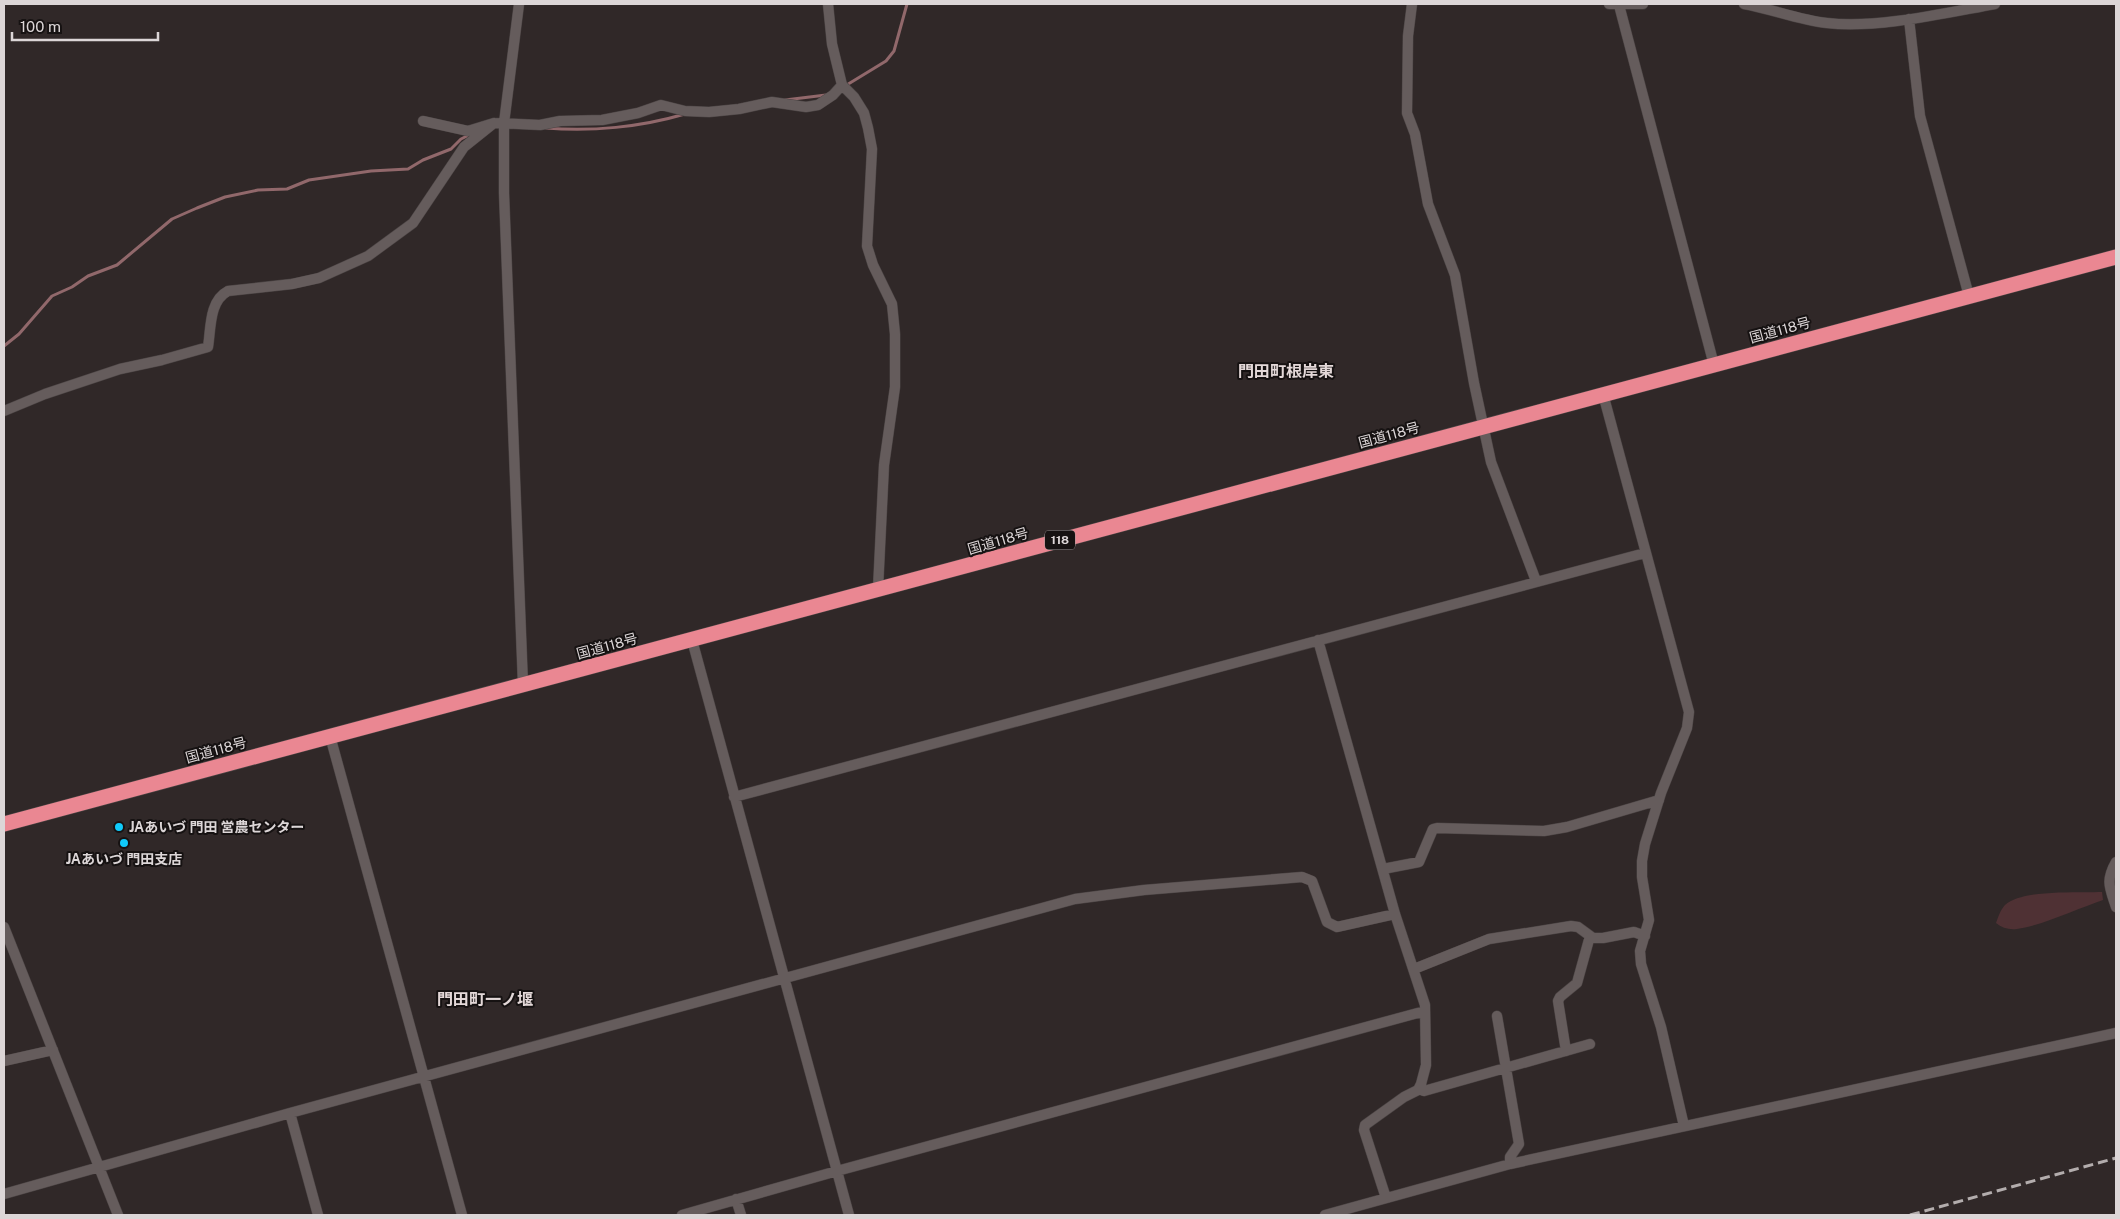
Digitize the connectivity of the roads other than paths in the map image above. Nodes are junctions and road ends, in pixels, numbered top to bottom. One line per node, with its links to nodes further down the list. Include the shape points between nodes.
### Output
1 (519, 4): 11 (street)
2 (828, 4): 9 (street, via 832,44)
3 (1412, 4): 17 (street, via 1408,36 1407,113 1415,134 1428,204 1455,275)
4 (1614, 4): 5 (street); 14 (street)
5 (1643, 4)
6 (1744, 4): 8 (street, via 1847,25)
7 (1995, 4): 8 (street)
8 (1909, 19): 13 (street, via 1920,116)
9 (842, 85): 11 (street, via 818,105 806,107 772,102 739,109 685,112 660,105 602,120 540,125); 20 (street, via 864,113 868,128 872,149 868,246 892,304 895,334 895,387 884,465)
10 (423, 121): 11 (street, via 468,131)
11 (499, 123): 16 (street, via 464,147 413,223 368,256 319,278 228,291 219,296 214,306 208,347 120,369); 23 (street)
12 (2116, 257): 13 (highway, 国道118号 / 118)
13 (1969, 296): 14 (highway, 国道118号 / 118)
14 (1714, 364): 15 (highway, 国道118号 / 118)
15 (1603, 394): 17 (highway, 国道118号 / 118); 18 (street)
16 (4, 411)
17 (1484, 427): 19 (street, via 1491,462); 20 (highway, 国道118号 / 118)
18 (1645, 553): 19 (street); 26 (street, via 1689,712 1687,728)
19 (1536, 581): 22 (street)
20 (878, 589): 21 (highway, 国道118号 / 118)
21 (692, 640): 23 (highway, 国道118号 / 118); 25 (street)
22 (1318, 640): 25 (street); 29 (street)
23 (523, 685): 24 (highway, 国道118号 / 118)
24 (330, 736): 27 (highway, 国道118号 / 118); 45 (street)
25 (734, 797): 36 (street)
26 (1659, 800): 29 (street, via 1544,831 1437,828 1433,829 1419,862); 34 (street, via 1642,861 1648,920)
27 (4, 824)
28 (2116, 862): 30 (street, via 2110,874)
29 (1383, 869): 31 (street)
30 (2116, 907)
31 (1395, 914): 35 (street); 36 (street, via 1337,927 1330,925 1312,881 1302,878 1134,892 1074,899)
32 (4, 927): 41 (street)
33 (1590, 936): 34 (street, via 1603,938 1634,932); 35 (street, via 1571,926 1508,935 1483,941); 42 (street, via 1577,983 1558,1001)
34 (1644, 936): 48 (street, via 1641,964 1661,1027)
35 (1414, 969): 37 (street)
36 (784, 978): 45 (street); 51 (street)
37 (1425, 1011): 46 (street, via 1426,1065); 51 (street)
38 (1497, 1016): 44 (street)
39 (2116, 1033): 48 (street)
40 (1590, 1044): 42 (street)
41 (53, 1050): 43 (street); 50 (street)
42 (1566, 1051): 44 (street)
43 (4, 1061)
44 (1506, 1068): 46 (street, via 1424,1091); 49 (street, via 1519,1144 1510,1157)
45 (424, 1078): 47 (street); 57 (street)
46 (1418, 1089): 53 (street, via 1365,1125)
47 (290, 1114): 50 (street); 56 (street)
48 (1684, 1126): 49 (street)
49 (1510, 1164): 53 (street)
50 (99, 1167): 52 (street); 55 (street)
51 (837, 1170): 54 (street); 60 (street)
52 (4, 1194)
53 (1386, 1198): 61 (street)
54 (736, 1199): 58 (street); 59 (street)
55 (118, 1215)
56 (318, 1215)
57 (462, 1215)
58 (682, 1215)
59 (741, 1215)
60 (849, 1215)
61 (1325, 1215)

